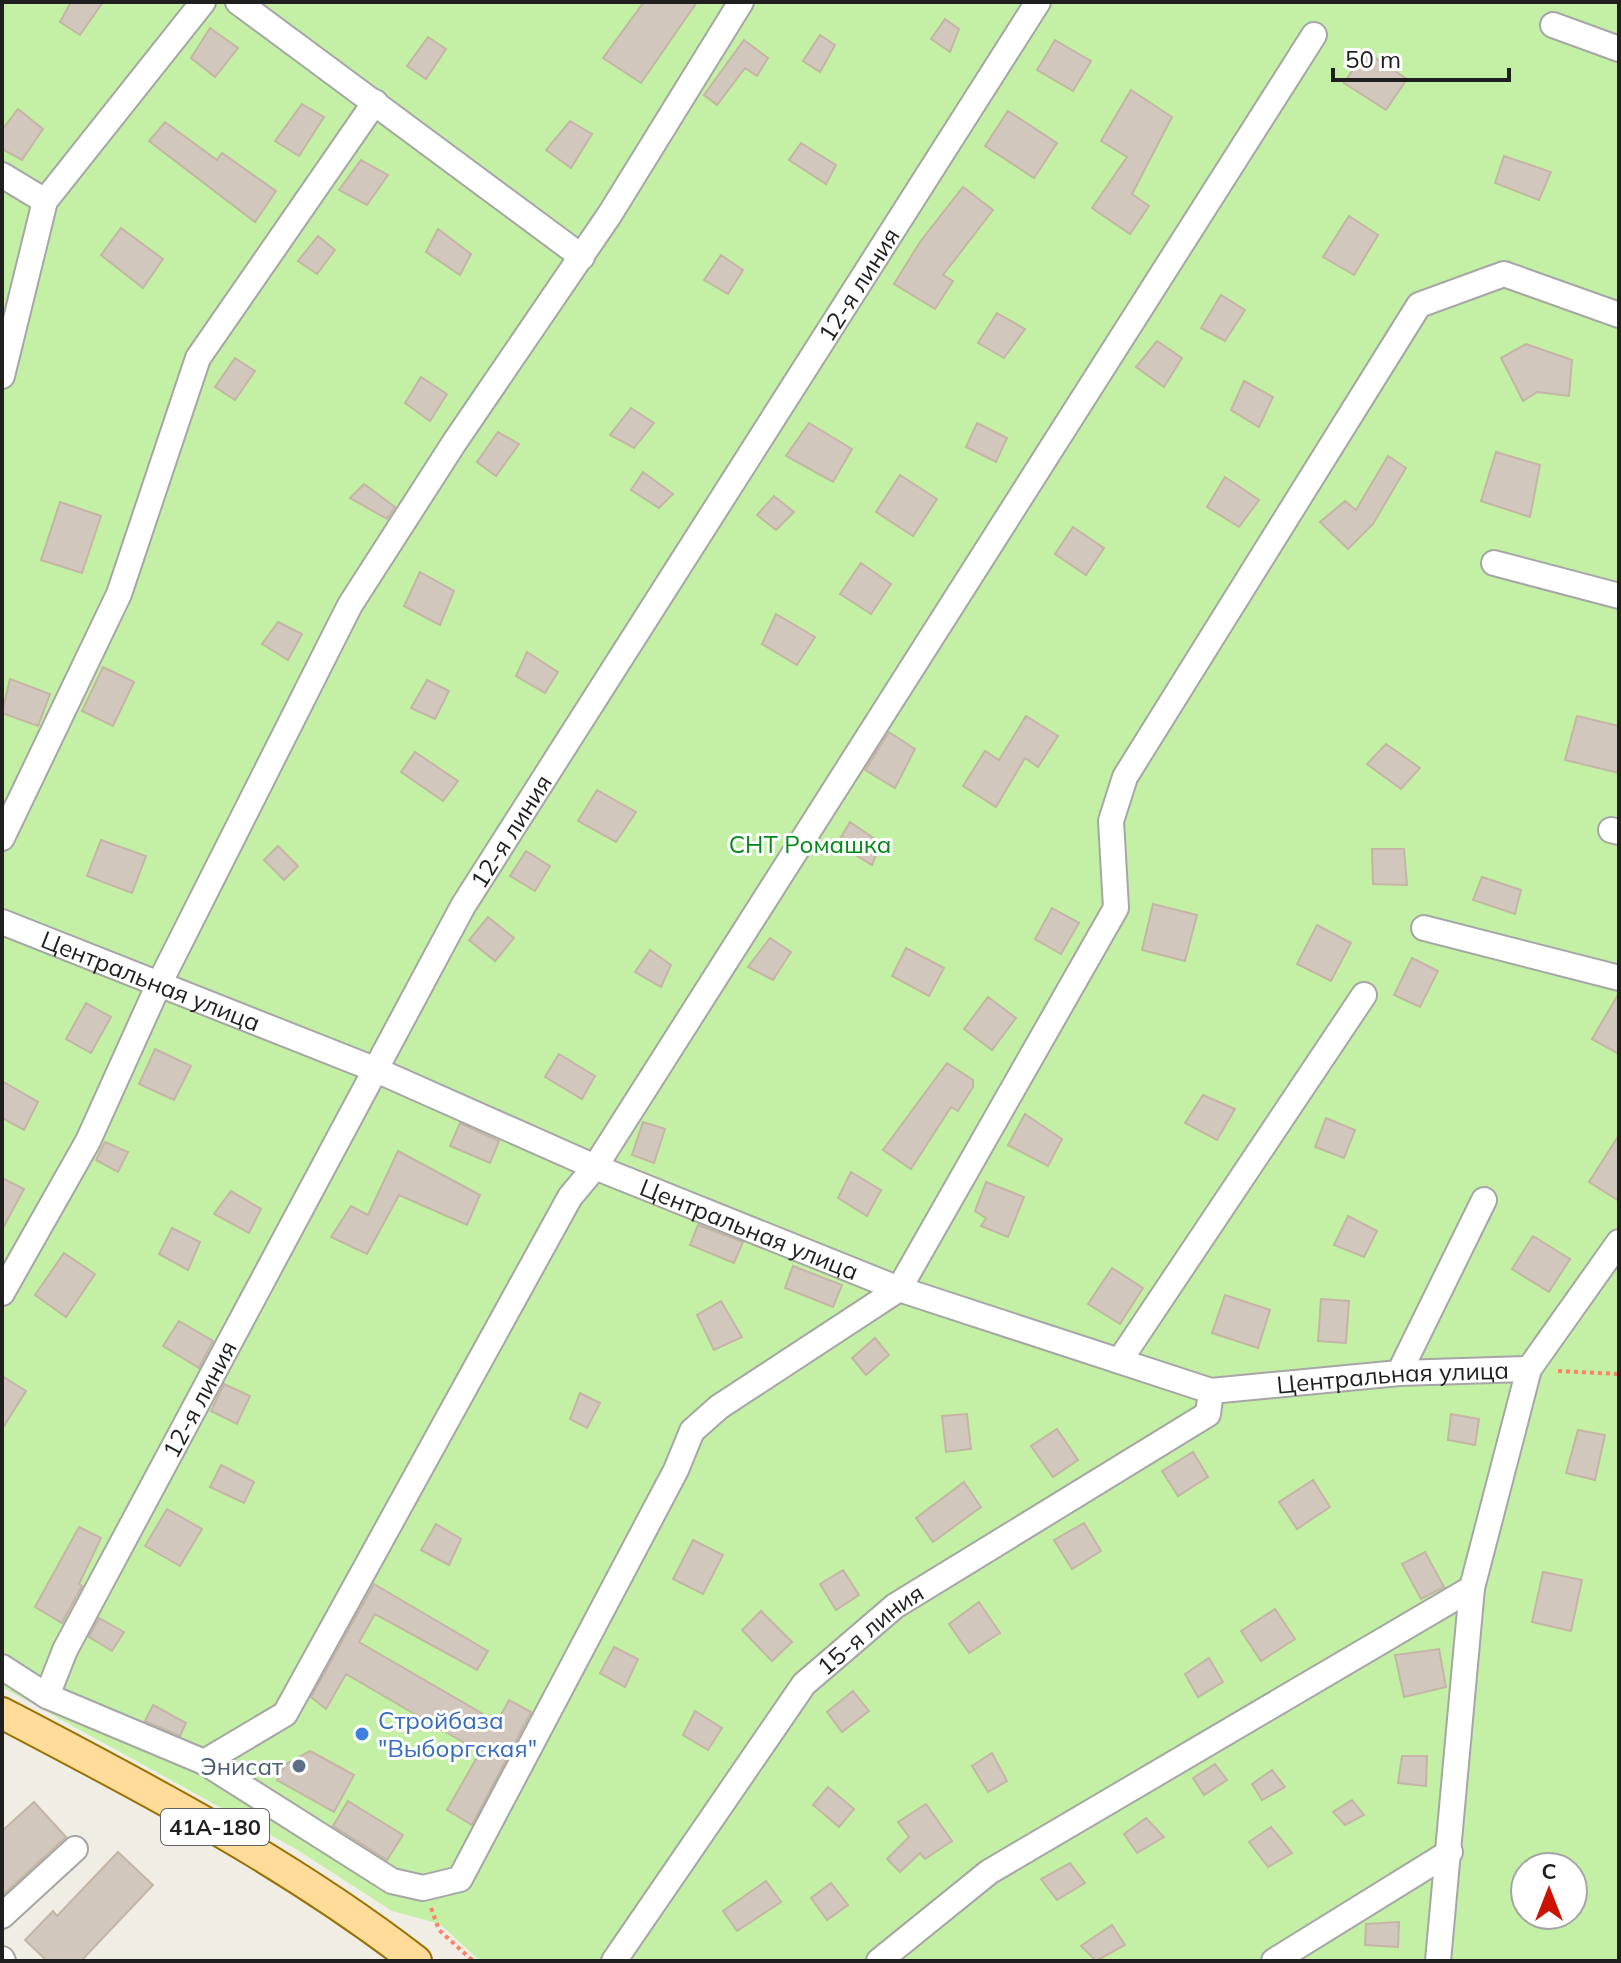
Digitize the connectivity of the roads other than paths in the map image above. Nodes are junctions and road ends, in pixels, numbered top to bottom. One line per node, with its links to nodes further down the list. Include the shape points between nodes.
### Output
1 (203, 2): 10 (street)
2 (238, 2): 8 (street)
3 (741, 2): 11 (street)
4 (1038, 2): 22 (street, 12-я линия, via 463,906)
5 (1553, 25): 7 (street)
6 (1314, 35): 23 (street)
7 (1619, 49)
8 (375, 102): 11 (street); 16 (street, via 198,358 119,594)
9 (2, 175): 10 (street)
10 (45, 201): 13 (street)
11 (582, 257): 20 (street, via 350,605)
12 (1619, 315): 26 (street, via 1504,274 1419,305 1125,777 1111,821 1116,908)
13 (2, 376)
14 (1494, 563): 15 (street)
15 (1619, 596)
16 (2, 838)
17 (2, 922): 20 (street, Центральная улица)
18 (1424, 928): 19 (street)
19 (1619, 978)
20 (158, 986): 22 (street, Центральная улица); 27 (street, via 88,1141)
21 (1364, 995): 28 (street)
22 (374, 1069): 23 (street, Центральная улица); 34 (street, 12-я линия, via 65,1650)
23 (595, 1167): 26 (street, Центральная улица); 36 (street, via 570,1197 285,1714)
24 (1484, 1200): 30 (street)
25 (1619, 1242): 29 (street)
26 (899, 1289): 28 (street, Центральная улица); 36 (street, via 719,1407 692,1431 460,1879 423,1888 392,1881)
27 (2, 1293)
28 (1120, 1360): 31 (street, Центральная улица)
29 (1529, 1369): 30 (street, Центральная улица); 32 (street)
30 (1399, 1373): 31 (street, Центральная улица)
31 (1211, 1391): 41 (street, 15-я линия, via 1208,1414 895,1606 804,1684)
32 (1472, 1588): 38 (street); 42 (street, via 989,1872)
33 (2, 1667): 34 (street)
34 (47, 1696): 36 (street)
35 (2, 1713): 40 (main road, 41А-180, via 189,1811 350,1910)
36 (204, 1762)
37 (75, 1849): 39 (street)
38 (1450, 1852): 43 (street); 44 (street)
39 (2, 1916)
40 (416, 1961)
41 (614, 1961)
42 (879, 1961)
43 (1274, 1961)
44 (1438, 1961)

